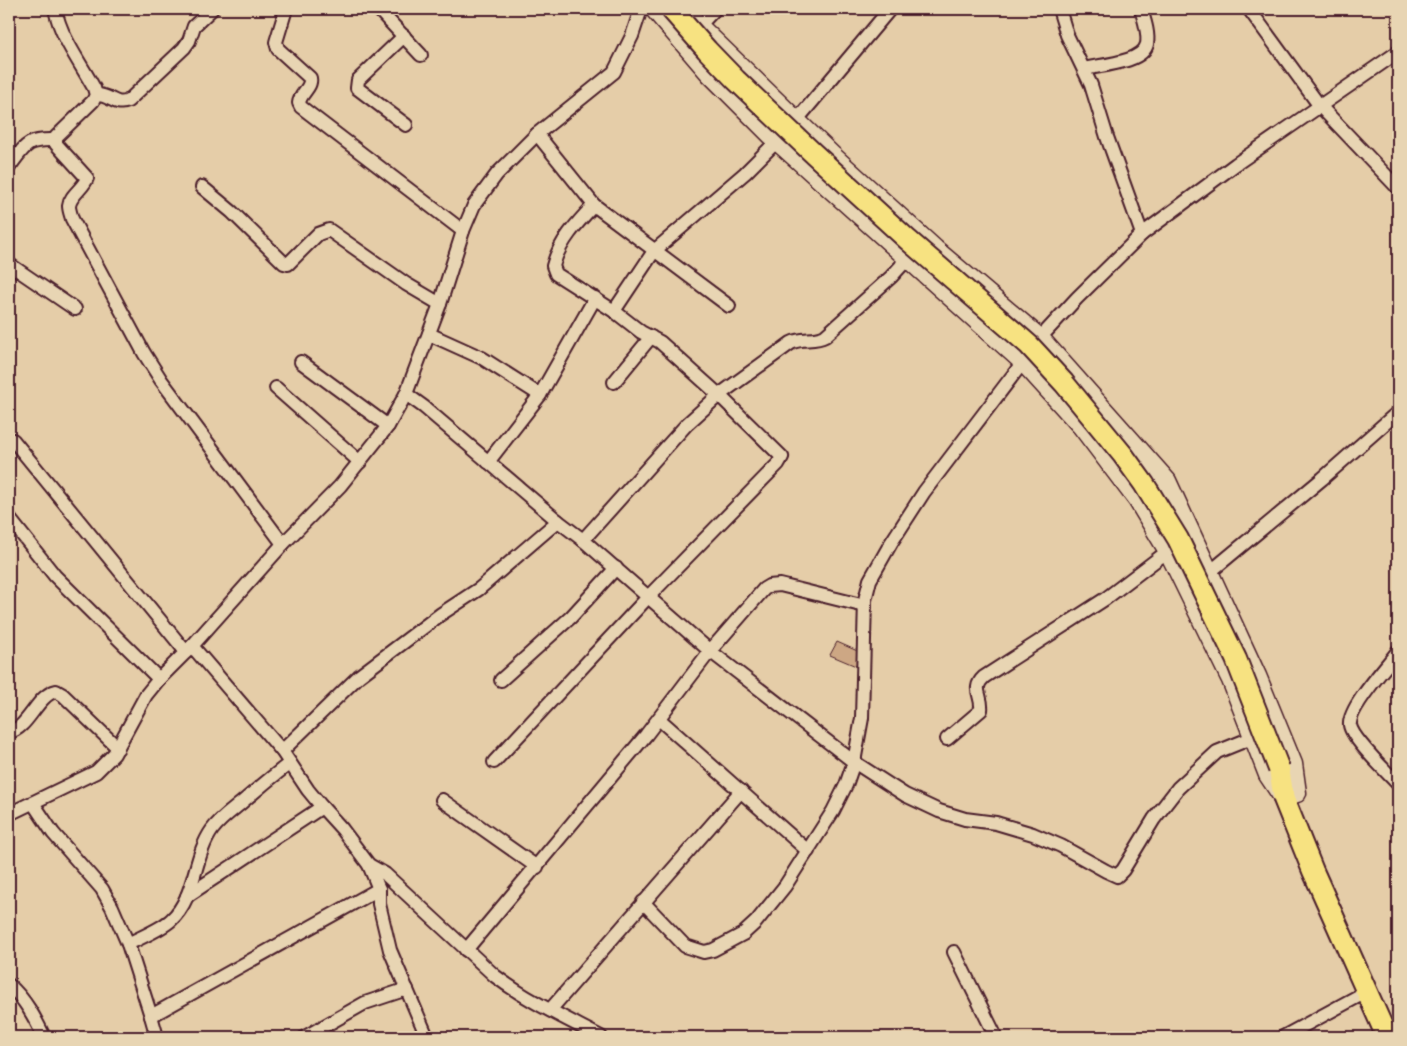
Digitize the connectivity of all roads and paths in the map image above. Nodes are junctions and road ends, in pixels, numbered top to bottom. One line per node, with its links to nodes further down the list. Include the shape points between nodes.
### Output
1 (55, 9): 19 (street, via 64,37)
2 (212, 9): 19 (street, via 194,26 184,48 128,101 123,104 103,94)
3 (286, 9): 30 (street, via 276,42 278,49 310,78 309,87 300,98 301,107)
4 (378, 9): 15 (street)
5 (641, 9): 23 (street, via 614,72)
6 (654, 9): 25 (street, via 709,73)
7 (671, 9): 82 (main road, bridge, via 736,80 813,154 1029,346 1064,383 1123,456 1178,539 1236,659)
8 (685, 9): 14 (street)
9 (715, 9): 14 (street)
10 (890, 9): 21 (street)
11 (1059, 9): 18 (street, via 1067,35)
12 (1141, 9): 18 (street, via 1147,42 1141,54)
13 (1249, 9): 20 (street)
14 (700, 26): 21 (street)
15 (404, 36): 17 (street); 22 (street, via 356,84)
16 (1398, 52): 20 (street)
17 (421, 55)
18 (1084, 69): 31 (street)
19 (96, 95): 24 (street)
20 (1319, 105): 28 (street); 31 (street)
21 (796, 121): 42 (street, via 935,249)
22 (406, 124)
23 (537, 134): 29 (street); 30 (street, via 486,188 474,205)
24 (55, 140): 26 (street, via 30,142); 60 (street, via 87,178 69,206 72,219 144,353)
25 (777, 141): 32 (street); 33 (street)
26 (9, 167)
27 (202, 187): 36 (street, via 284,263 288,264 318,234 329,230)
28 (1398, 188)
29 (594, 205): 32 (street); 35 (street, via 567,236 553,266 559,277)
30 (463, 231): 36 (street)
31 (1142, 234): 42 (street)
32 (654, 251): 37 (street); 39 (street)
33 (906, 256): 44 (street); 49 (street, via 891,277 825,336 791,343)
34 (9, 264): 38 (street)
35 (595, 298): 39 (street); 48 (street)
36 (440, 304): 40 (street)
37 (729, 306)
38 (75, 309)
39 (614, 311): 41 (street)
40 (429, 334): 47 (street); 48 (street, via 482,358)
41 (650, 337): 45 (street); 49 (street)
42 (1040, 338): 55 (street)
43 (301, 362): 51 (street)
44 (1023, 362): 56 (street, via 1082,428); 65 (street, via 949,457 906,519 877,566 867,590)
45 (614, 382)
46 (276, 388): 53 (street)
47 (406, 394): 51 (street); 54 (street)
48 (540, 394): 54 (street)
49 (719, 395): 59 (street, via 687,424); 64 (street, via 780,454 781,460)
50 (1398, 412): 63 (street)
51 (388, 426): 53 (street)
52 (13, 440): 66 (street)
53 (360, 462): 60 (street)
54 (488, 462): 58 (street)
55 (1153, 465): 56 (street); 63 (street, via 1167,481)
56 (1127, 486): 61 (street)
57 (9, 518): 69 (street, via 55,576)
58 (558, 521): 59 (street); 76 (street, via 504,569 359,676)
59 (583, 540): 62 (street)
60 (283, 544): 66 (street)
61 (1168, 551): 73 (street, via 1231,680); 74 (street, via 1105,599 984,677 978,688 981,710)
62 (616, 568): 64 (street); 70 (street, via 571,617)
63 (1210, 572): 82 (street, via 1293,764)
64 (649, 596): 67 (street); 77 (street)
65 (865, 606): 67 (street, via 780,585 769,586); 78 (street, via 862,718)
66 (189, 649): 69 (street); 76 (street)
67 (710, 651): 71 (street); 78 (street)
68 (1398, 652): 80 (street, via 1355,707 1350,723 1362,745)
69 (159, 679): 75 (street, via 146,695)
70 (501, 680)
71 (659, 719): 81 (street); 89 (street)
72 (9, 732): 75 (street, via 16,729 48,694 56,691)
73 (1254, 737): 78 (street, via 1217,752 1178,788 1117,876 1033,834 939,810 905,795); 82 (street, via 1268,775)
74 (947, 739)
75 (118, 748): 84 (street, via 96,772)
76 (282, 751): 79 (street)
77 (494, 762)
78 (854, 762): 87 (street, via 840,798)
79 (290, 763): 85 (street); 91 (street, via 212,830 205,841)
80 (1398, 784)
81 (741, 791): 87 (street); 92 (street)
82 (1290, 796): 98 (main road); 101 (main road, via 1328,872)
83 (442, 800): 89 (street)
84 (33, 803): 86 (street); 93 (street, via 52,832 102,890)
85 (322, 807): 88 (street); 91 (street)
86 (9, 814)
87 (808, 851): 92 (street, via 756,922 743,934 713,950 704,952 685,946)
88 (369, 865): 90 (street); 94 (street, via 385,874)
89 (537, 867): 94 (street)
90 (379, 889): 97 (street, via 384,929); 100 (street)
91 (187, 896): 93 (street, via 182,908 169,922)
92 (643, 902): 99 (street)
93 (128, 944): 100 (street)
94 (466, 950): 99 (street, via 514,990)
95 (954, 952): 107 (street)
96 (9, 985): 102 (street)
97 (407, 989): 104 (street, via 365,1003); 105 (street)
98 (1366, 992): 108 (street); 109 (main road)
99 (550, 1010): 106 (street)
100 (151, 1016): 103 (street)
101 (1398, 1031)
102 (44, 1037)
103 (157, 1037)
104 (305, 1037)
105 (427, 1037)
106 (602, 1037)
107 (996, 1037)
108 (1283, 1037)
109 (1387, 1037)

